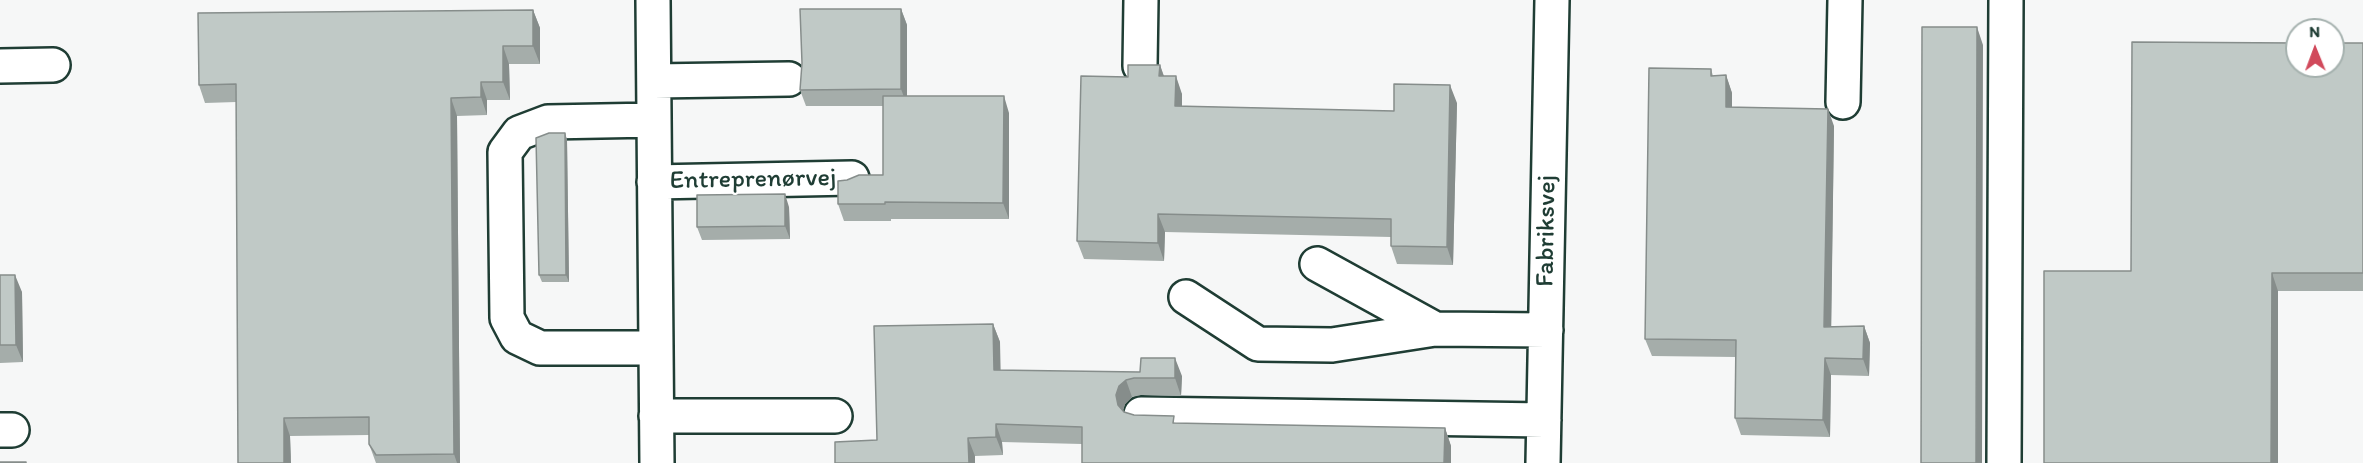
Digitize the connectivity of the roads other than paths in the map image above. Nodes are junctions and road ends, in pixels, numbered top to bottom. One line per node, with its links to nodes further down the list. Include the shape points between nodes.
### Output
1 (653, 0): 10 (street, Entreprenørvej)
2 (1141, 0): 8 (street)
3 (1552, 0): 18 (street, Fabriksvej)
4 (1845, 0): 11 (street)
5 (2006, 0): 26 (street)
6 (53, 65): 7 (street)
7 (0, 66)
8 (1140, 66)
9 (789, 79): 10 (street)
10 (654, 81): 12 (street, Entreprenørvej)
11 (1843, 102)
12 (654, 120): 14 (street, Entreprenørvej); 19 (street, via 548,122 519,133 505,152 507,318 517,337 540,348)
13 (852, 178): 14 (street, Entreprenørvej)
14 (654, 182): 19 (street, Entreprenørvej)
15 (1317, 264): 17 (street)
16 (1186, 297): 17 (street, via 1257,344 1332,345)
17 (1435, 329): 18 (street)
18 (1546, 330): 23 (street, Fabriksvej)
19 (656, 348): 21 (street, Entreprenørvej)
20 (1141, 414): 23 (street)
21 (656, 416): 22 (street); 24 (street, Entreprenørvej)
22 (835, 416)
23 (1544, 420): 25 (street, Fabriksvej)
24 (657, 463)
25 (1543, 463)
26 (2004, 463)

